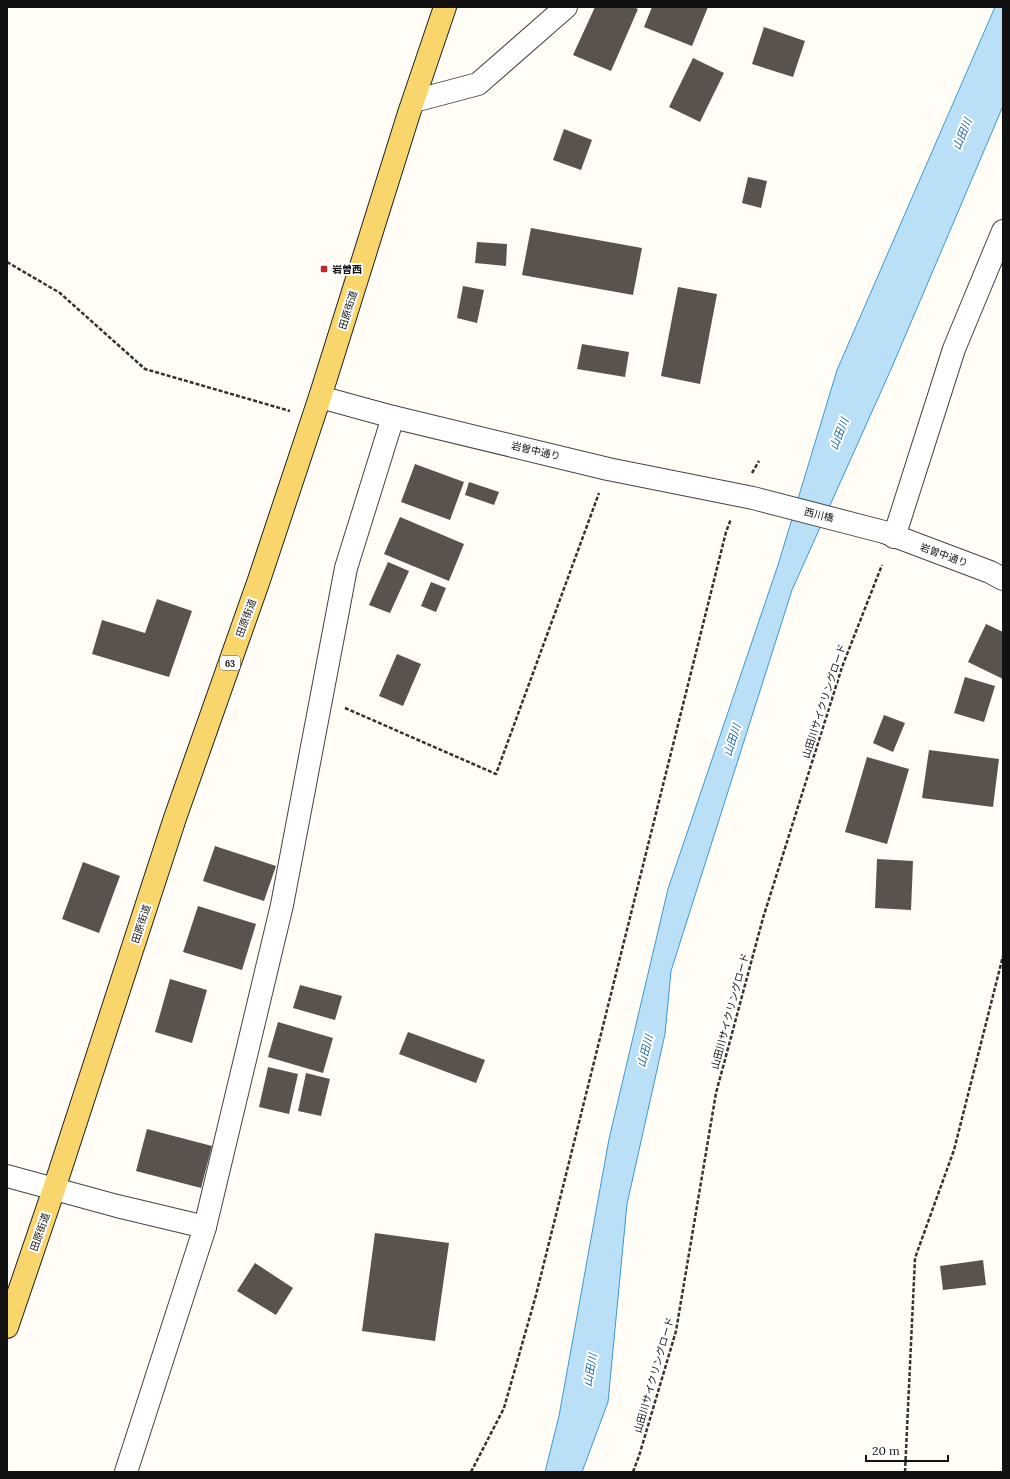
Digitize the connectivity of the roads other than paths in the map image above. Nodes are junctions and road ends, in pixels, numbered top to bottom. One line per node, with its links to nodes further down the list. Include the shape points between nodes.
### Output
1 (445, 7): 3 (main road, 田原街道 / 63)
2 (566, 7): 3 (street, via 478,84)
3 (414, 101): 5 (main road, 田原街道 / 63)
4 (1003, 231): 8 (street, via 954,348)
5 (320, 397): 6 (street, 岩曽中通り); 11 (main road, 田原街道 / 63, via 175,818)
6 (393, 417): 7 (street, 岩曽中通り, via 608,469); 12 (street, via 346,568 282,905)
7 (753, 498): 8 (street, 西川橋)
8 (889, 534): 9 (street, 岩曽中通り)
9 (1003, 579)
10 (7, 1176): 11 (street)
11 (54, 1189): 12 (street); 13 (main road, 田原街道 / 63)
12 (205, 1227): 14 (street)
13 (9, 1322)
14 (126, 1472)

